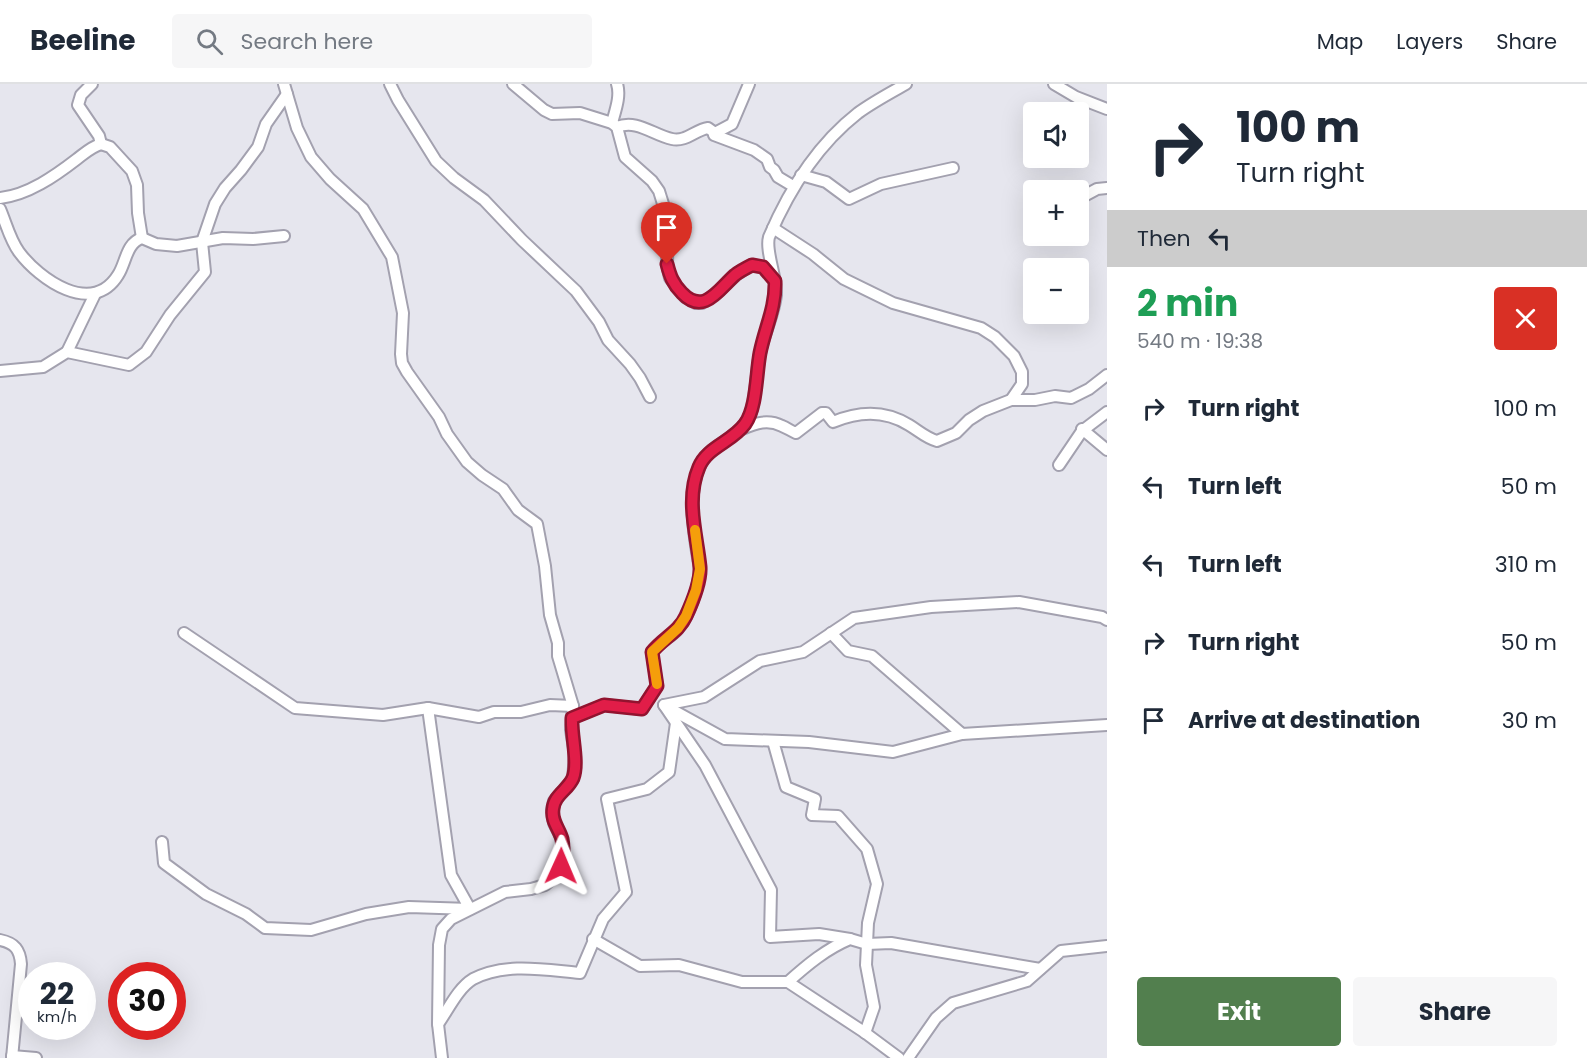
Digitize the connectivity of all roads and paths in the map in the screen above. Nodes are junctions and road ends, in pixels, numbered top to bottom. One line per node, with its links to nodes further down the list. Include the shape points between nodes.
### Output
1 (92, 84): 12 (street, via 81,95 78,105)
2 (390, 84): 29 (street, via 436,161 484,200 576,291)
3 (513, 84): 10 (street, via 552,114 580,113)
4 (617, 84): 10 (street)
5 (749, 84): 11 (street, via 732,124)
6 (906, 84): 14 (street, via 844,125)
7 (1054, 84): 9 (street)
8 (285, 89): 23 (street, via 258,147 215,204); 40 (street, via 311,157 363,209 392,256 403,313 400,354 407,372 467,462 503,489 518,510 537,524 558,656)
9 (1107, 109)
10 (615, 125): 11 (street, via 636,125 674,140 688,138 702,129); 24 (street, via 625,157 659,191 668,220 668,271 685,297 702,303 752,265 763,267)
11 (715, 133): 15 (street, via 754,150 767,159 778,177)
12 (101, 144): 18 (street, via 32,188); 22 (street, via 110,147 132,171)
13 (953, 168): 14 (street, via 881,184 849,199 826,182)
14 (801, 175): 15 (street)
15 (793, 186): 20 (street)
16 (1107, 188): 17 (street)
17 (1089, 193)
18 (0, 198)
19 (0, 209): 25 (street, via 18,250 40,274 69,291)
20 (773, 228): 24 (street, via 767,243); 30 (street, via 844,279 893,303 981,328 995,337 1014,356 1022,372 1022,384)
21 (284, 236): 23 (street)
22 (142, 238): 23 (street, via 166,245); 25 (street, via 128,252 118,276)
23 (202, 242): 26 (street, via 205,272 146,352 129,365)
24 (775, 281): 33 (street, via 773,308 760,350 750,414)
25 (95, 294): 26 (street)
26 (67, 352): 27 (street, via 43,367)
27 (0, 371)
28 (1107, 375): 30 (street, via 1071,398)
29 (650, 397)
30 (1011, 400): 33 (street, via 983,411 956,433 937,441 908,424 870,413 844,416 833,422 822,413 796,433 762,421)
31 (1107, 412): 32 (street)
32 (1083, 429): 34 (street); 35 (street)
33 (740, 430): 42 (street, via 712,450 699,467 693,496 699,578 686,616 652,652 657,686 642,709 604,705)
34 (1107, 450)
35 (1059, 465)
36 (1107, 620): 38 (street, via 1019,602 931,607 854,618)
37 (184, 633): 41 (street, via 295,708 383,715)
38 (831, 633): 39 (street, via 802,652 760,661 704,697); 45 (street, via 848,651 872,656)
39 (664, 705): 43 (street); 46 (street, via 725,739)
40 (573, 706): 41 (street, via 550,705 479,717); 42 (street)
41 (428, 708): 48 (street, via 451,875)
42 (572, 718): 48 (street, via 573,778 554,801 552,810 564,851 559,873 545,885 505,892)
43 (676, 723): 49 (street, via 669,772 647,789 607,800 626,892 603,919); 50 (street, via 705,765 771,890 770,937 819,934)
44 (1107, 725): 45 (street)
45 (962, 734): 46 (street, via 893,753)
46 (773, 741): 52 (street, via 786,787 815,799 812,815 837,816 867,849 877,884)
47 (162, 842): 48 (street, via 164,863 206,894 265,928 311,930 366,914 409,908)
48 (470, 909): 56 (street, via 442,929)
49 (593, 939): 55 (street, via 640,966 679,965 742,982); 56 (street, via 580,973 509,968 472,980)
50 (850, 939): 52 (street); 55 (street, via 820,956)
51 (0, 940): 58 (street, via 14,945 20,953)
52 (867, 944): 54 (street, via 891,943); 57 (street, via 866,965 874,1007)
53 (1107, 946): 54 (street, via 1061,951)
54 (1040, 969): 62 (street, via 1027,981 953,1003 936,1018)
55 (788, 982): 57 (street)
56 (438, 1024): 60 (street)
57 (865, 1033): 61 (street)
58 (12, 1057): 59 (street)
59 (36, 1058)
60 (442, 1058)
61 (899, 1058)
62 (908, 1058)

